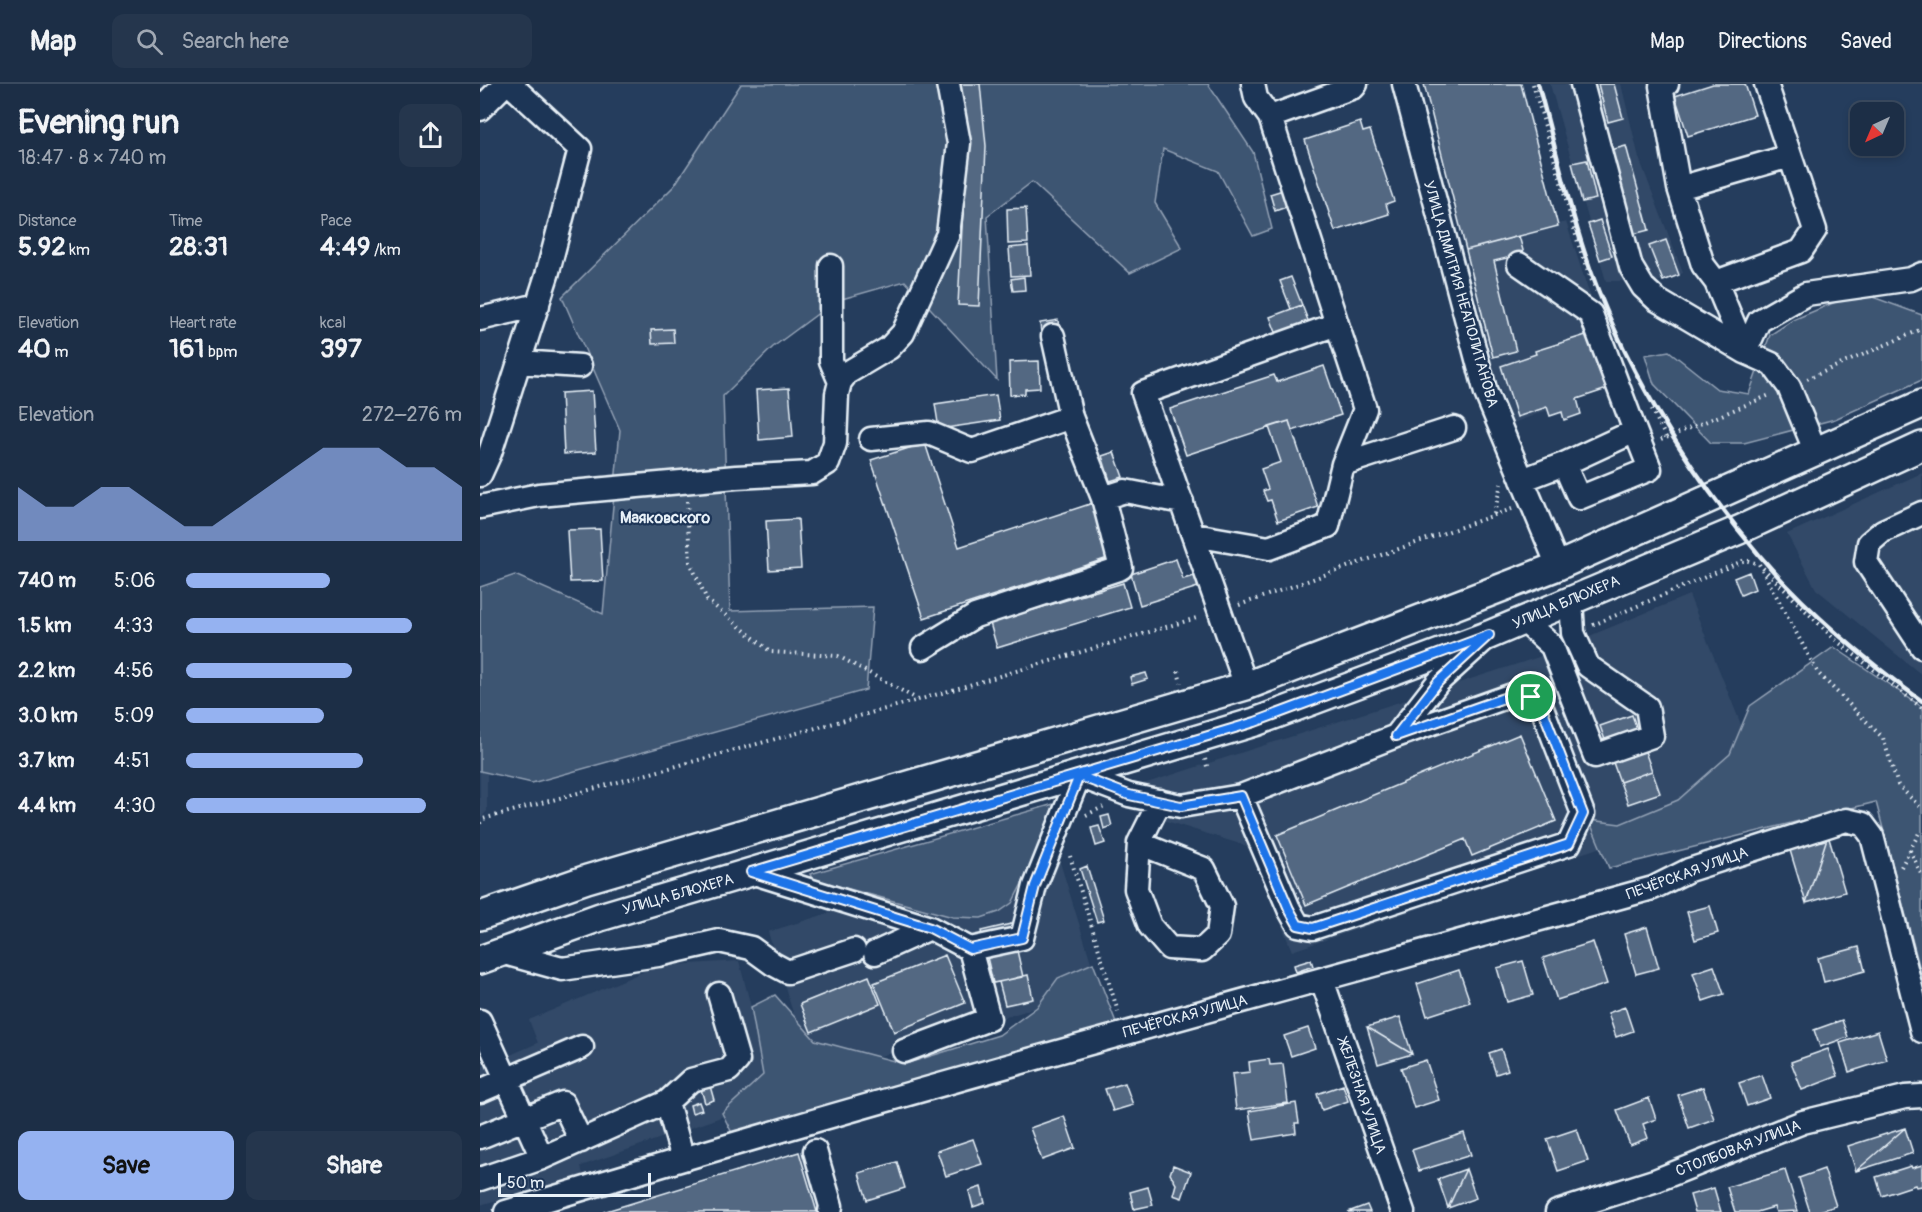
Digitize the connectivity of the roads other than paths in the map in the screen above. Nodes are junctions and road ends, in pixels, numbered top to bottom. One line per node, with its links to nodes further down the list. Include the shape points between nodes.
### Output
1 (505, 84): 10 (street)
2 (510, 84): 18 (street, via 580,149)
3 (948, 84): 25 (street, via 959,143 948,234 903,333 889,348 847,373)
4 (1253, 84): 11 (street, via 1256,98)
5 (1356, 84): 11 (street)
6 (1404, 84): 36 (street, УЛИЦА ДМИТРИЯ НЕАПОЛИТАНОВА, via 1486,393)
7 (1582, 84): 22 (street, via 1631,267 1642,287 1664,305)
8 (1667, 84): 13 (street, via 1661,86)
9 (1766, 84): 12 (street)
10 (480, 109)
11 (1270, 117): 20 (street)
12 (1790, 156): 13 (street); 17 (street, via 1815,230 1801,251)
13 (1678, 188): 17 (street, via 1703,265)
14 (1519, 264): 29 (street, via 1591,314)
15 (831, 266): 25 (street, via 831,362)
16 (1922, 274): 22 (street, via 1911,279 1806,294 1759,321)
17 (1716, 282): 22 (street)
18 (538, 305): 19 (street); 23 (street)
19 (480, 319)
20 (1337, 324): 33 (street, via 1365,409); 38 (street, via 1143,393)
21 (1053, 336): 27 (street)
22 (1745, 352): 32 (street, via 1772,364 1789,387)
23 (519, 363): 24 (street); 35 (street)
24 (580, 366)
25 (840, 382): 39 (street, via 835,443 828,463 812,473 539,495)
26 (1922, 404): 32 (main road)
27 (1071, 417): 30 (street, via 972,451 928,433); 37 (street)
28 (1454, 428): 33 (street)
29 (1635, 431): 34 (street); 34 (street, via 1650,469 1579,498)
30 (871, 439)
31 (1922, 446): 43 (main road, УЛИЦА БЛЮХЕРА, via 1739,530)
32 (1815, 450): 42 (main road)
33 (1343, 464): 41 (street, via 1328,526 1269,548)
34 (1564, 464): 36 (street)
35 (480, 476)
36 (1522, 480): 42 (street, УЛИЦА ДМИТРИЯ НЕАПОЛИТАНОВА)
37 (1103, 498): 38 (street, via 1125,491); 47 (street, via 1121,568 975,616)
38 (1182, 502): 41 (street)
39 (480, 507)
40 (1922, 513): 46 (street, via 1884,531 1869,543 1866,562)
41 (1194, 535): 48 (street)
42 (1558, 566): 48 (main road)
43 (1571, 599): 44 (main road, УЛИЦА БЛЮХЕРА); 44 (street, via 1573,633 1588,666 1647,707 1652,736 1595,756 1552,646)
44 (1523, 621): 45 (main road, УЛИЦА БЛЮХЕРА)
45 (1489, 635): 49 (street, via 1438,682); 50 (main road, УЛИЦА БЛЮХЕРА, via 1255,722)
46 (1922, 647)
47 (923, 648)
48 (1246, 686): 55 (main road, via 587,879)
49 (1396, 736): 51 (street); 51 (street, via 1515,694 1531,697 1542,708 1583,814 1569,844 1313,928 1298,925 1289,909)
50 (1079, 776): 52 (street, via 1129,795); 54 (main road, УЛИЦА БЛЮХЕРА); 57 (street, via 1035,886 1022,938)
51 (1241, 796): 52 (street, via 1181,806)
52 (1160, 801): 53 (street)
53 (1139, 843): 53 (street, via 1136,889 1150,926 1169,948 1202,950 1218,935 1222,906 1204,869)
54 (751, 872): 56 (street); 58 (main road, УЛИЦА БЛЮХЕРА, via 600,917)
55 (480, 916)
56 (930, 928): 57 (street); 58 (street, via 865,952 788,972 751,948 719,941 562,969)
57 (970, 949): 64 (street, via 989,1019)
58 (491, 956)
59 (1322, 980): 62 (street, ПЕЧЁРСКАЯ УЛИЦА, via 1653,888 1689,870 1846,820 1863,824 1872,836); 74 (street, ПЕЧЁРСКАЯ УЛИЦА, via 1125,1032); 79 (street, ЖЕЛЕЗНАЯ УЛИЦА)
60 (719, 994): 68 (street, via 738,1060 729,1070 691,1080)
61 (480, 1021): 65 (street)
62 (1922, 1031)
63 (582, 1047): 65 (street)
64 (904, 1051)
65 (506, 1079): 66 (street); 69 (street)
66 (480, 1091)
67 (1922, 1096): 80 (street, СТОЛБОВАЯ УЛИЦА, via 1803,1122 1657,1180)
68 (667, 1102): 71 (street); 74 (street)
69 (524, 1119): 70 (street); 71 (street, via 563,1103); 73 (street)
70 (480, 1137)
71 (580, 1141): 73 (street)
72 (814, 1151): 78 (street)
73 (542, 1158): 75 (street)
74 (683, 1159): 76 (street, ПЕЧЁРСКАЯ УЛИЦА)
75 (480, 1179)
76 (531, 1208): 77 (street, ПЕЧЁРСКАЯ УЛИЦА)
77 (506, 1212)
78 (830, 1212)
79 (1403, 1212)
80 (1557, 1212)

